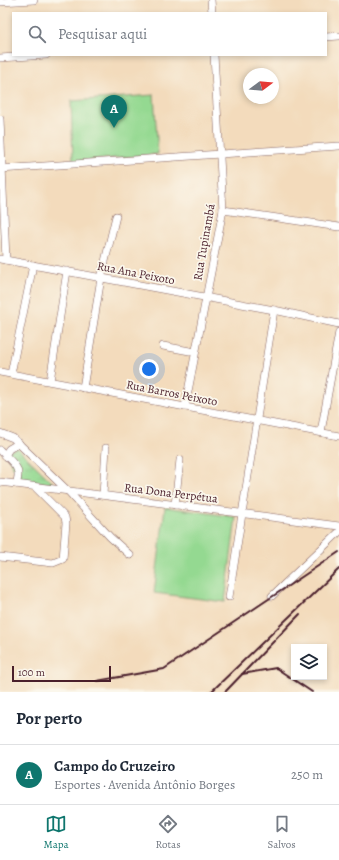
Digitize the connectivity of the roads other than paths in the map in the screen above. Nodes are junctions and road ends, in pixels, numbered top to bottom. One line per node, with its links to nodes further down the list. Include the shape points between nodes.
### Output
1 (34, 0): 3 (street)
2 (212, 0): 4 (street)
3 (0, 2)
4 (212, 12)
5 (339, 36): 6 (street)
6 (327, 37)
7 (31, 56): 9 (street)
8 (214, 56): 12 (street, Rua Tupinambá)
9 (0, 58)
10 (0, 119): 13 (street)
11 (339, 146): 12 (street)
12 (220, 156): 13 (street); 14 (street, Rua Tupinambá)
13 (1, 169): 17 (street)
14 (223, 210): 16 (street); 21 (street, Rua Tupinambá)
15 (116, 216): 20 (street)
16 (339, 228)
17 (3, 259): 18 (street, Rua Ana Peixoto)
18 (33, 265): 19 (street, Rua Ana Peixoto); 28 (street)
19 (68, 271): 20 (street, Rua Ana Peixoto); 29 (street)
20 (101, 278): 21 (street, Rua Ana Peixoto); 30 (street)
21 (206, 297): 22 (street, Rua Ana Peixoto); 26 (street, Rua Tupinambá)
22 (274, 310): 23 (street, Rua Ana Peixoto); 32 (street)
23 (339, 324)
24 (339, 332): 33 (street)
25 (163, 346): 26 (street)
26 (195, 352): 31 (street, Rua Tupinambá)
27 (0, 372): 28 (street, Rua Barros Peixoto)
28 (11, 374): 29 (street, Rua Barros Peixoto)
29 (50, 381): 30 (street, Rua Barros Peixoto)
30 (83, 388): 31 (street, Rua Barros Peixoto)
31 (185, 407): 32 (street, Rua Barros Peixoto)
32 (257, 420): 33 (street, Rua Barros Peixoto); 46 (street)
33 (321, 432): 35 (street, Rua Barros Peixoto)
34 (0, 433): 36 (street, via 10,436)
35 (339, 436)
36 (19, 443): 38 (street); 43 (street)
37 (106, 448): 44 (street)
38 (2, 453): 41 (street, via 18,470)
39 (180, 460): 45 (street)
40 (0, 482): 41 (street, Rua Dona Perpétua)
41 (16, 484): 42 (street, Rua Dona Perpétua)
42 (36, 487): 43 (street, Rua Dona Perpétua); 50 (street, via 65,517 63,559 53,563)
43 (68, 491): 44 (street, Rua Dona Perpétua); 49 (street)
44 (103, 495): 45 (street, Rua Dona Perpétua)
45 (175, 505): 46 (street, Rua Dona Perpétua)
46 (243, 514): 47 (street, Rua Dona Perpétua); 52 (street)
47 (339, 526)
48 (339, 532): 51 (street)
49 (130, 555)
50 (0, 557)
51 (272, 596)
52 (229, 597)

